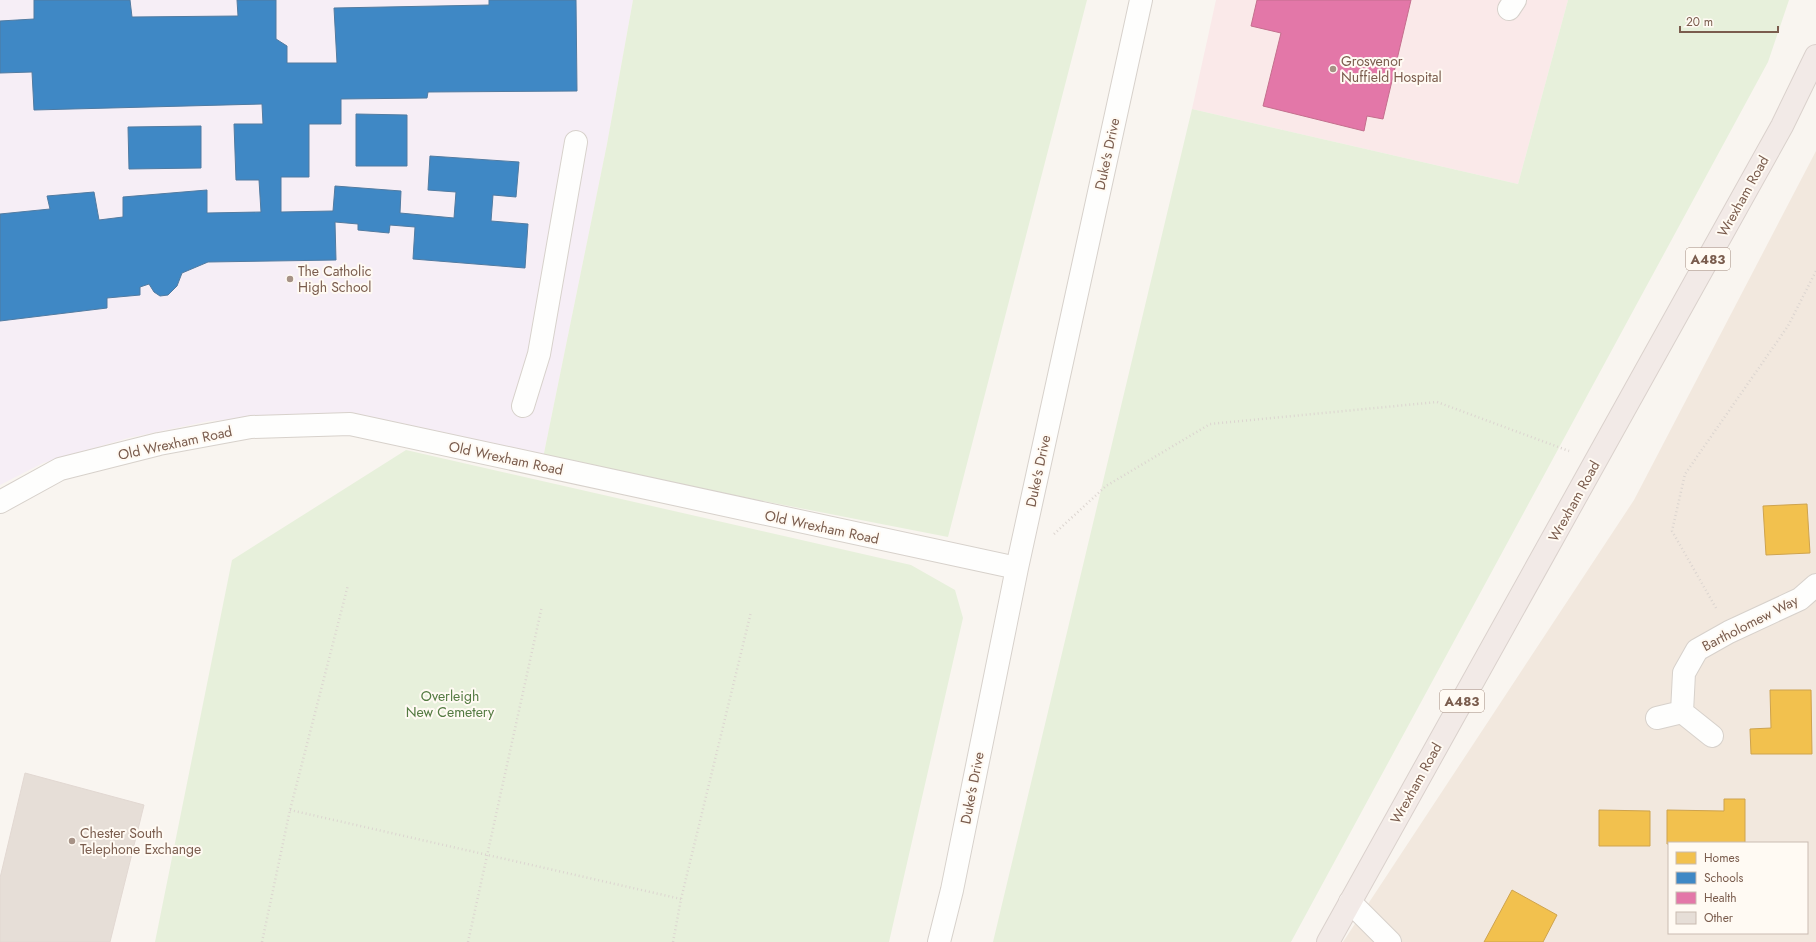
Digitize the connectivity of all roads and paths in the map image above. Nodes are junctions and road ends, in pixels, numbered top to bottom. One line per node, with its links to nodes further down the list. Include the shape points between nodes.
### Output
1 (1140, 0): 9 (street, Duke's Drive)
2 (1816, 56): 6 (highway, Wrexham Road / A483, via 1782,126)
3 (576, 142): 5 (street, via 539,354)
4 (1816, 271): 14 (path, via 1788,326 1685,474 1672,531)
5 (523, 406)
6 (1597, 461): 8 (path, via 1437,402 1210,424 1106,486); 21 (highway, Wrexham Road / A483)
7 (0, 502): 9 (street, Old Wrexham Road, via 60,469 159,444 251,427 350,424)
8 (1050, 538)
9 (1017, 568): 25 (street, Duke's Drive, via 952,890)
10 (348, 584): 18 (path)
11 (1816, 585): 14 (street, Bartholomew Way, via 1800,599)
12 (542, 606): 19 (path)
13 (751, 612): 20 (path)
14 (1729, 632): 15 (street, Bartholomew Way, via 1697,650 1684,673)
15 (1682, 712): 16 (street); 17 (street)
16 (1657, 718)
17 (1712, 736)
18 (290, 810): 19 (path); 22 (path)
19 (488, 856): 20 (path); 23 (path)
20 (681, 899): 24 (path)
21 (1350, 902): 26 (highway, Wrexham Road / A483); 27 (street)
22 (262, 942)
23 (468, 942)
24 (673, 942)
25 (939, 942)
26 (1328, 942)
27 (1390, 942)

